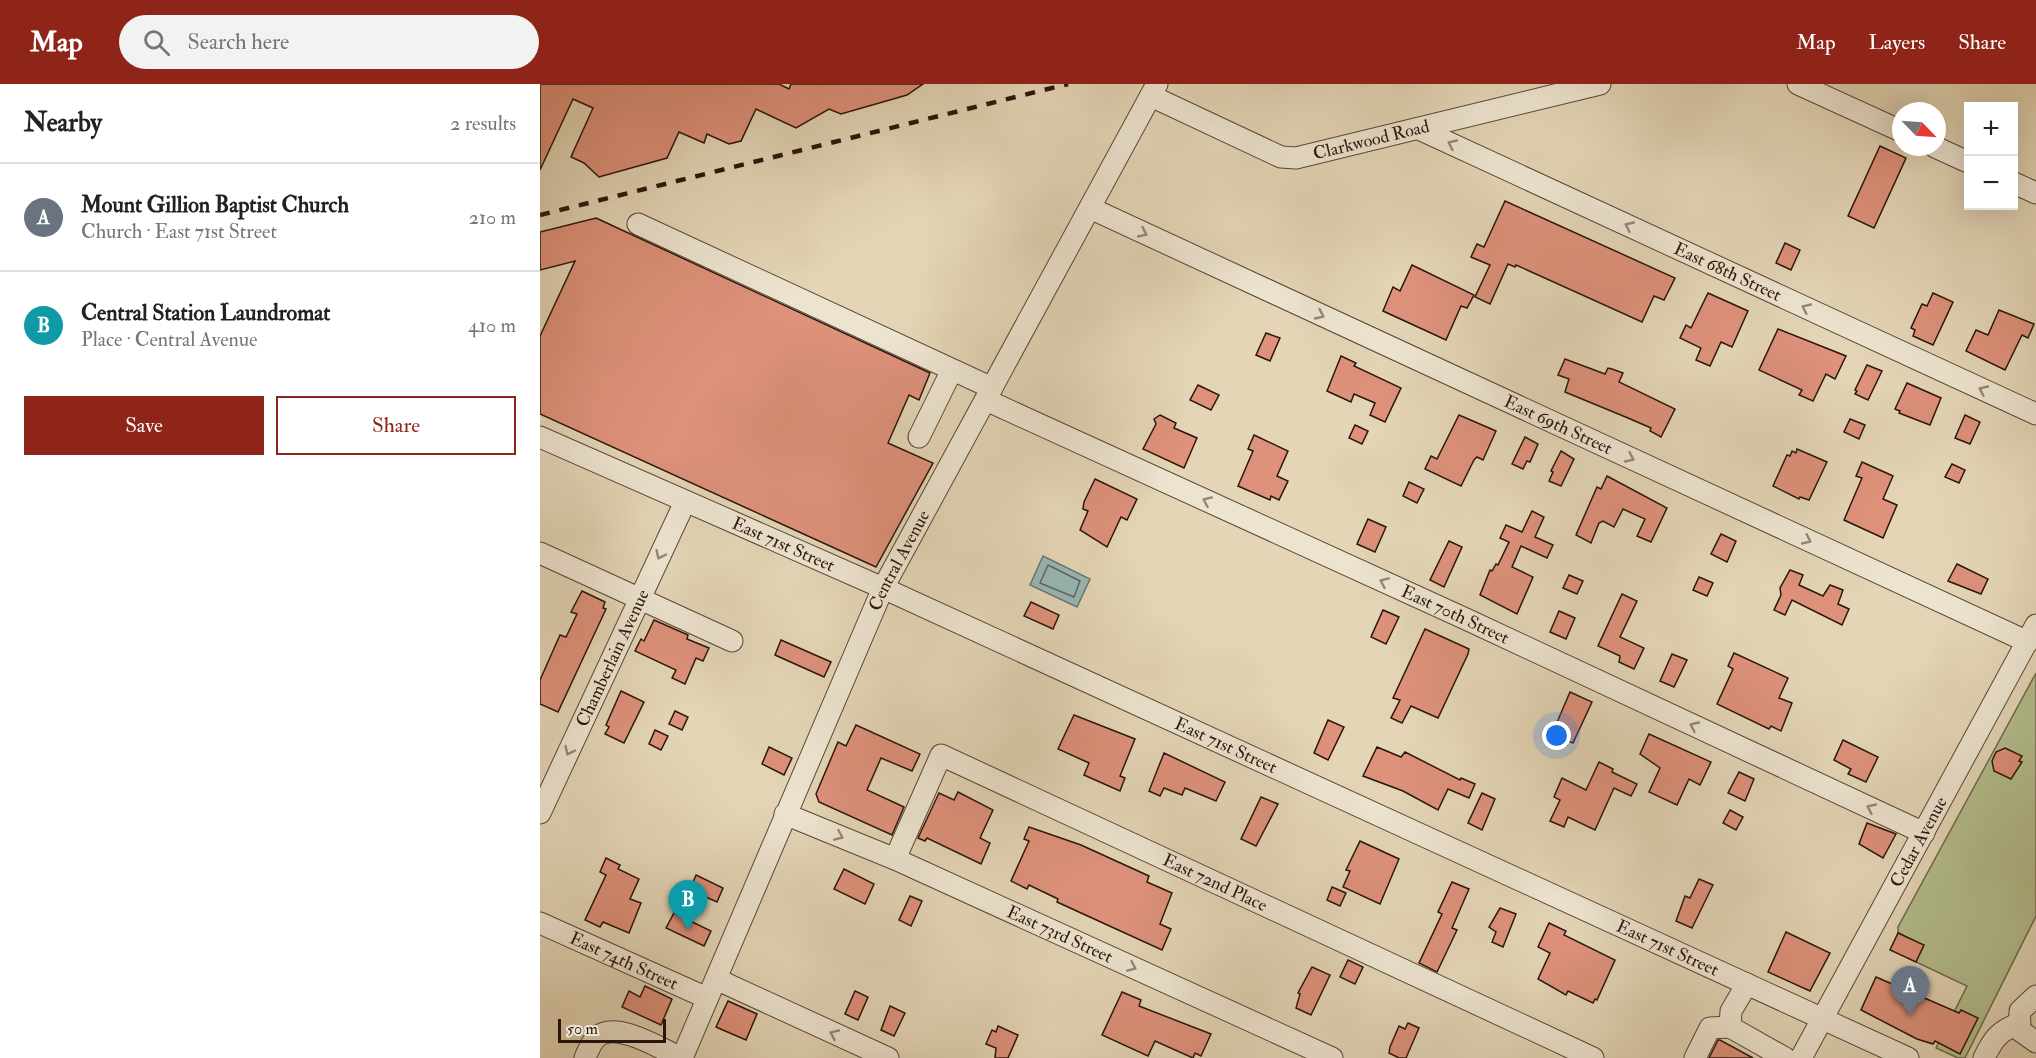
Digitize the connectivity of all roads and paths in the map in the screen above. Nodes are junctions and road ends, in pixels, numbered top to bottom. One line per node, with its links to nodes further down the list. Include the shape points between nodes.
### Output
1 (1600, 84): 5 (street, Clarkwood Road)
2 (1798, 84): 4 (street)
3 (1154, 90): 5 (street, Clarkwood Road, via 1281,157 1296,158); 10 (street, Central Avenue)
4 (1892, 127)
5 (1419, 129): 14 (street, East 68th Street, one-way to 5)
6 (1946, 152): 7 (street)
7 (1964, 160)
8 (2018, 185): 9 (street)
9 (2036, 193)
10 (1090, 208): 13 (street, Central Avenue); 21 (street, East 69th Street, one-way to 21)
11 (638, 224): 12 (street, East 70th Street)
12 (952, 370): 13 (street, East 70th Street); 16 (street)
13 (989, 394): 19 (street, Central Avenue); 25 (street, East 70th Street, one-way to 13)
14 (2036, 414)
15 (540, 437): 17 (street, East 71st Street)
16 (918, 437)
17 (685, 502): 19 (street, East 71st Street); 20 (street, Chamberlain Avenue, one-way to 20)
18 (541, 556): 20 (street)
19 (883, 588): 24 (street, Central Avenue); 28 (street, East 71st Street)
20 (640, 598): 22 (street); 23 (street, Chamberlain Avenue, one-way to 23)
21 (2032, 633): 25 (street, Cedar Avenue)
22 (732, 641)
23 (540, 813)
24 (785, 814): 26 (street, East 73rd Street, one-way to 26); 29 (street, Central Avenue)
25 (1924, 833): 31 (street, Cedar Avenue)
26 (895, 859): 39 (street, East 73rd Street, one-way to 39); 40 (street, East 72nd Place, via 941,755)
27 (540, 923): 29 (street, East 74th Street)
28 (1747, 984): 31 (street, East 71st Street); 33 (street, via 1731,1011)
29 (712, 989): 37 (street, Central Avenue); 38 (street, East 74th Street, one-way to 29)
30 (2036, 996): 32 (street, via 2020,1011)
31 (1821, 1020): 43 (street, Cedar Avenue); 44 (street, East 71st Street)
32 (2019, 1023): 34 (street, via 2019,1030); 45 (street, via 1994,1038)
33 (1730, 1027): 35 (street); 41 (street, via 1710,1028)
34 (2036, 1042)
35 (1761, 1052): 42 (street)
36 (585, 1058): 37 (street, via 597,1036 611,1030)
37 (682, 1058)
38 (888, 1058)
39 (1332, 1058)
40 (1593, 1058)
41 (1695, 1058)
42 (1785, 1058)
43 (1802, 1058)
44 (1908, 1058)
45 (1984, 1058)

